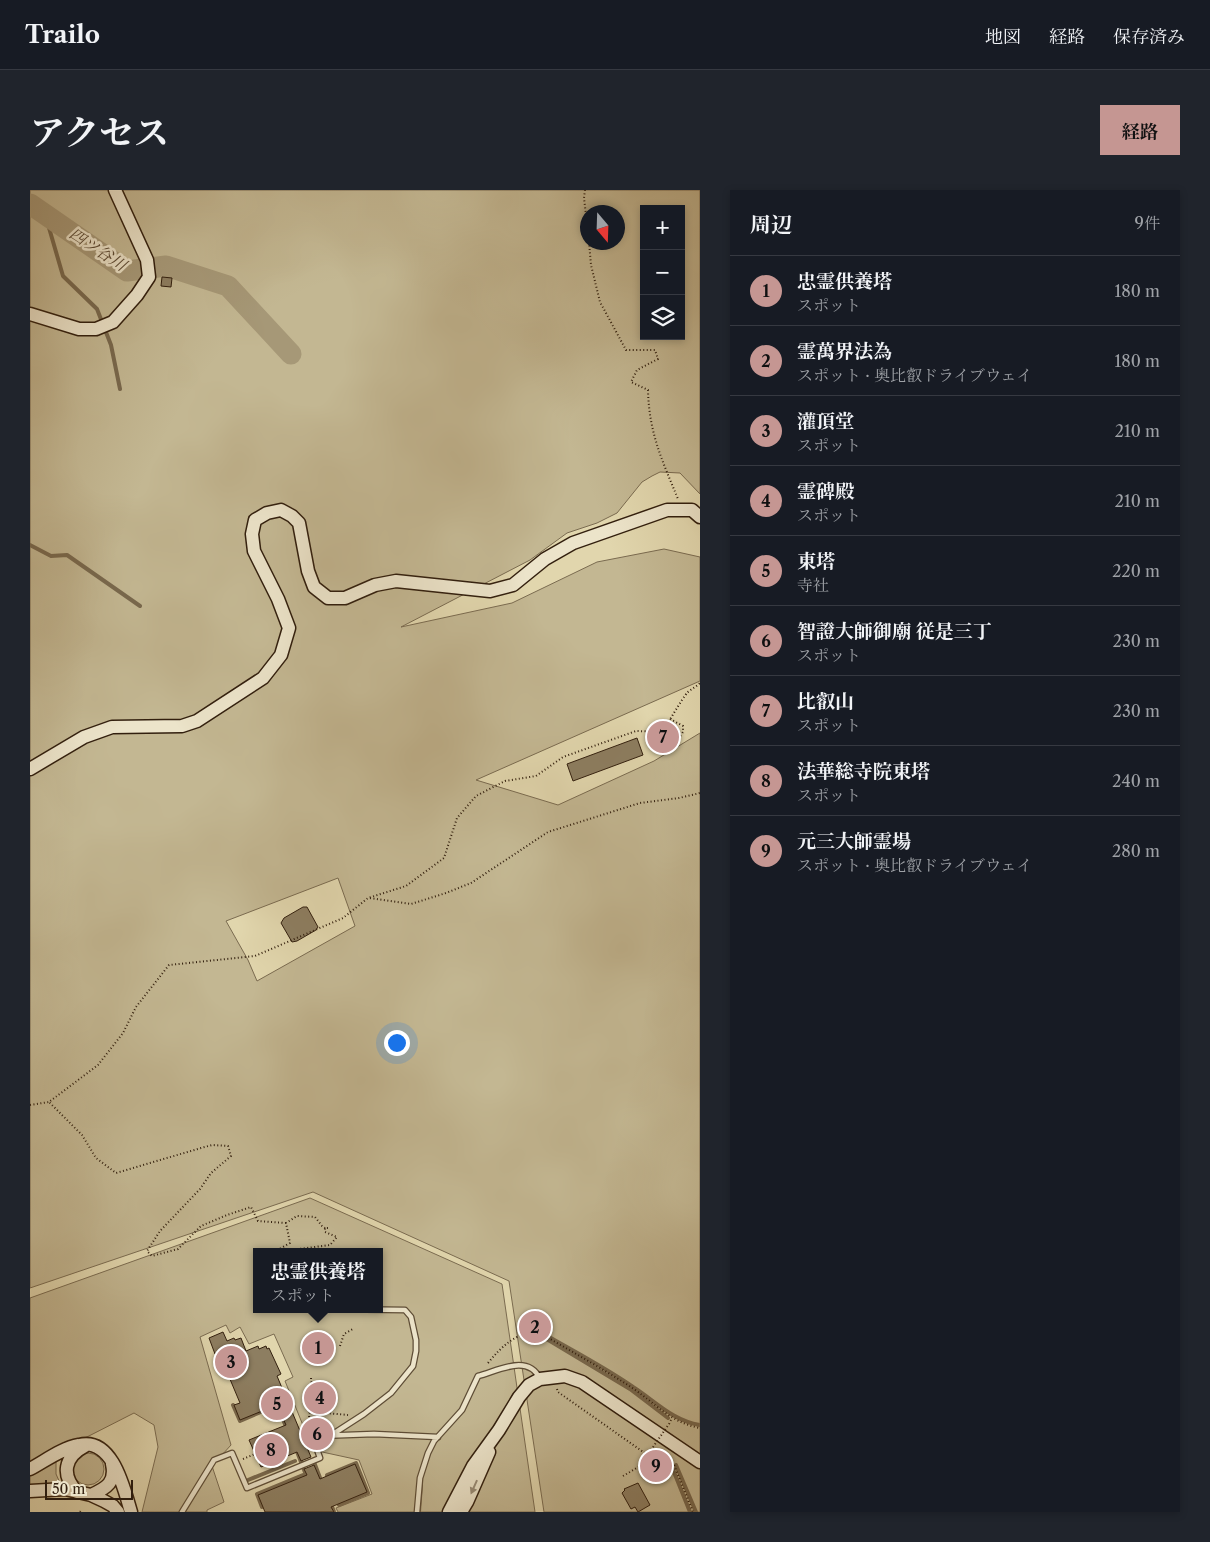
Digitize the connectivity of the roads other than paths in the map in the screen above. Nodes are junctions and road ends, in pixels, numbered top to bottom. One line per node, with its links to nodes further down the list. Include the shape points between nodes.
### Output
1 (115, 190): 2 (street, via 147,260 149,277 137,295 111,323 96,329 79,329)
2 (30, 314)
3 (700, 517): 4 (street, via 692,510 667,510 573,543 545,559 513,585 490,591 396,581 375,585 345,598 328,598 314,587 298,523 281,510 268,513 255,520 252,534 254,551 278,599 288,628 281,655 263,678 197,721 182,726 112,726 84,737)
4 (30, 769)
5 (383, 1310): 8 (lane, via 405,1310 411,1317 416,1340 413,1366 391,1393)
6 (547, 1378): 7 (street, via 529,1385); 9 (lane, via 521,1364 478,1376 462,1410); 12 (street, via 565,1376 582,1382)
7 (499, 1430): 21 (street, via 472,1466); 22 (street, one-way to 22)
8 (332, 1435): 9 (lane); 19 (lane, via 313,1438 320,1458 247,1488 232,1453 214,1460)
9 (438, 1437): 20 (lane, via 428,1453 420,1478)
10 (88, 1444): 11 (street, via 104,1451); 13 (street, via 68,1448); 15 (street, via 71,1457 66,1466 69,1484)
11 (111, 1459): 16 (street, via 114,1472 110,1483); 18 (street)
12 (700, 1462)
13 (30, 1469)
14 (30, 1492): 15 (street, via 65,1489)
15 (77, 1492): 16 (street)
16 (91, 1495): 17 (street)
17 (118, 1512)
18 (131, 1512)
19 (182, 1512)
20 (417, 1512)
21 (449, 1512)
22 (461, 1512)

